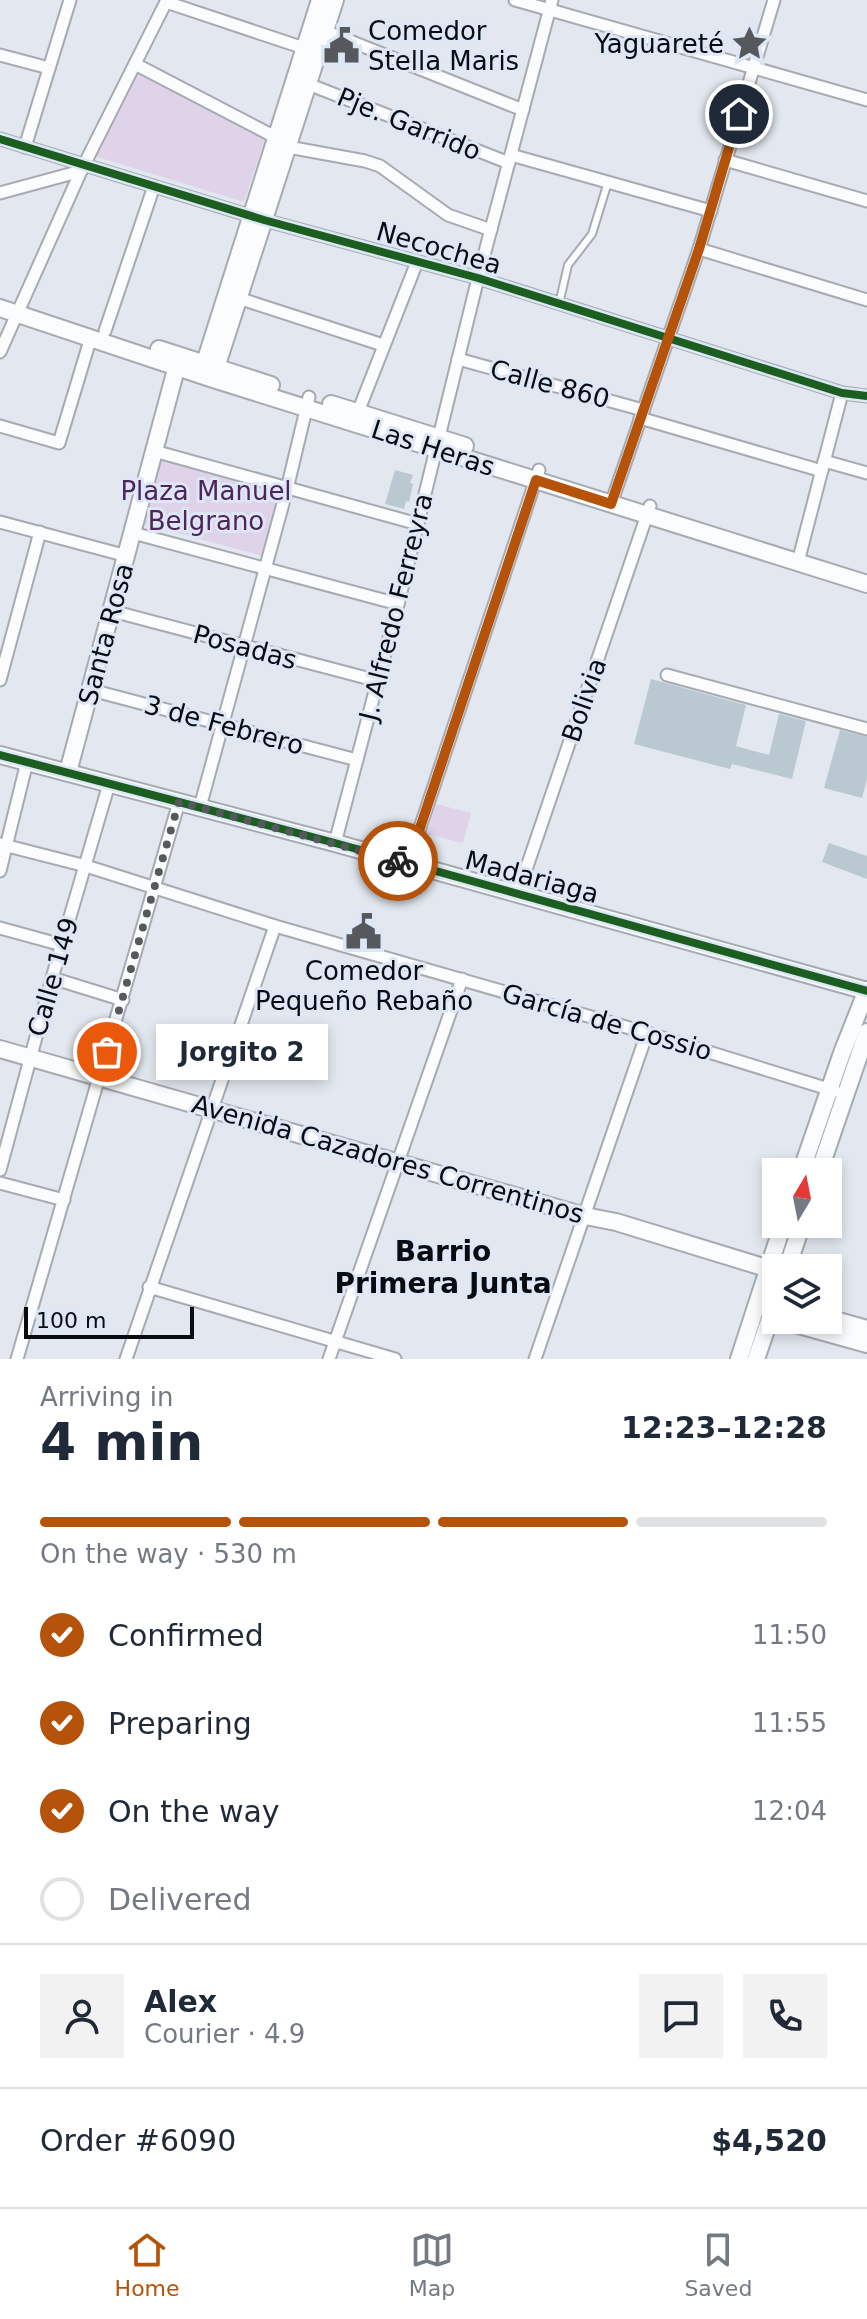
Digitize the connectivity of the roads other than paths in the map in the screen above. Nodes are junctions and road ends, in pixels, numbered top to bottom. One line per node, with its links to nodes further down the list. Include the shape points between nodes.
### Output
1 (70, 0): 13 (street)
2 (320, 0): 9 (main road)
3 (335, 0): 8 (main road)
4 (515, 0): 7 (street)
5 (774, 0): 12 (street)
6 (166, 1): 9 (street); 11 (street)
7 (551, 5): 12 (street); 16 (street, J. Alfredo Ferreyra)
8 (325, 31): 9 (main road); 16 (street)
9 (312, 50): 14 (main road); 18 (main road)
10 (0, 55): 13 (street)
11 (135, 64): 18 (street); 22 (street)
12 (753, 67): 15 (street); 21 (street)
13 (49, 68): 19 (street)
14 (308, 84): 18 (main road); 20 (street, Pje. Garrido)
15 (867, 100)
16 (523, 110): 20 (street, J. Alfredo Ferreyra)
17 (0, 139): 19 (street, Necochea)
18 (282, 143): 28 (main road); 29 (street, via 380,166 448,215)
19 (25, 147): 22 (street, Necochea)
20 (510, 159): 23 (street, Pje. Garrido); 29 (street, J. Alfredo Ferreyra)
21 (725, 160): 26 (street); 27 (street)
22 (83, 168): 24 (street, Necochea); 25 (street); 37 (street)
23 (608, 182): 27 (street, Pje. Garrido); 36 (lane, via 592,234 568,265)
24 (154, 186): 28 (street, Necochea); 38 (street)
25 (0, 193)
26 (867, 201)
27 (711, 211): 30 (street)
28 (258, 218): 31 (street, Necochea); 33 (main road)
29 (491, 230): 32 (street, J. Alfredo Ferreyra)
30 (699, 249): 35 (street); 39 (street)
31 (417, 262): 32 (street, Necochea); 40 (street)
32 (478, 278): 36 (street, Necochea); 42 (street, J. Alfredo Ferreyra)
33 (232, 297): 40 (street); 44 (main road)
34 (0, 298): 37 (main road, Las Heras)
35 (867, 300)
36 (559, 304): 39 (street, Necochea)
37 (12, 308): 38 (main road, Las Heras); 41 (street)
38 (98, 334): 43 (main road, Las Heras); 50 (street, via 59,443)
39 (668, 338): 45 (street, Necochea); 49 (street)
40 (383, 345): 48 (street)
41 (0, 352)
42 (458, 359): 49 (street, Calle 860); 51 (street, J. Alfredo Ferreyra)
43 (178, 362): 44 (main road, Las Heras); 52 (main road, Santa Rosa)
44 (209, 371): 47 (main road, Las Heras)
45 (842, 393): 46 (street, Necochea); 53 (street)
46 (867, 396)
47 (308, 402): 48 (main road, Las Heras); 51 (main road, Las Heras); 56 (street)
48 (358, 412): 51 (main road, Las Heras)
49 (642, 414): 53 (street, Calle 860); 57 (street)
50 (0, 426)
51 (436, 443): 55 (main road, Las Heras); 60 (street, J. Alfredo Ferreyra)
52 (154, 451): 56 (street); 62 (main road, Santa Rosa)
53 (823, 466): 54 (street, Calle 860); 64 (street)
54 (867, 473)
55 (538, 475): 57 (main road, Las Heras); 86 (street)
56 (287, 489): 60 (street); 65 (street)
57 (613, 499): 58 (main road, Las Heras)
58 (648, 511): 64 (main road, Las Heras); 90 (street, Bolivia)
59 (0, 522): 61 (street)
60 (418, 524): 68 (street, J. Alfredo Ferreyra)
61 (40, 532): 63 (street); 72 (street)
62 (133, 533): 63 (main road, Santa Rosa); 65 (street)
63 (127, 556): 69 (main road, Santa Rosa)
64 (799, 557): 66 (main road, Las Heras); 67 (main road, Las Heras)
65 (265, 569): 68 (street); 70 (street)
66 (867, 574)
67 (867, 584)
68 (398, 604): 73 (street, J. Alfredo Ferreyra)
69 (112, 611): 70 (street, Posadas); 74 (main road, Santa Rosa)
70 (244, 648): 73 (street, Posadas); 75 (street)
71 (667, 675): 76 (street)
72 (0, 680)
73 (378, 681): 78 (street, J. Alfredo Ferreyra)
74 (91, 690): 75 (street, 3 de Febrero); 80 (main road, Santa Rosa)
75 (223, 725): 78 (street, 3 de Febrero); 83 (street)
76 (867, 729)
77 (0, 755): 79 (main road, Madariaga)
78 (357, 760): 84 (street, J. Alfredo Ferreyra)
79 (27, 762): 80 (main road, Madariaga); 85 (street)
80 (68, 772): 81 (main road, Madariaga)
81 (109, 784): 82 (main road, Madariaga); 87 (street, Calle 149)
82 (179, 802): 83 (main road, Madariaga); 89 (street)
83 (200, 807): 84 (main road, Madariaga)
84 (335, 843): 86 (main road, Madariaga)
85 (3, 845): 87 (street, García de Cossio); 88 (street)
86 (408, 864): 90 (main road, Madariaga)
87 (86, 866): 89 (street, García de Cossio); 93 (street, Calle 149)
88 (0, 871)
89 (155, 887): 91 (street, García de Cossio); 97 (street)
90 (518, 893): 96 (main road, Madariaga)
91 (275, 926): 95 (street, García de Cossio); 105 (street)
92 (0, 928): 93 (street)
93 (62, 945): 94 (street, Calle 149)
94 (52, 978): 97 (street); 101 (street, Calle 149)
95 (462, 979): 99 (street, García de Cossio); 108 (street)
96 (867, 991): 102 (main road)
97 (123, 1000): 103 (street)
98 (867, 1032): 102 (main road)
99 (647, 1033): 104 (street, García de Cossio); 112 (street)
100 (0, 1049): 101 (main road, Avenida Cazadores Correntinos)
101 (30, 1058): 103 (main road, Avenida Cazadores Correntinos); 109 (street, Calle 149)
102 (855, 1059): 104 (main road)
103 (99, 1078): 105 (main road, Avenida Cazadores Correntinos); 111 (street)
104 (837, 1091): 106 (main road); 107 (main road)
105 (210, 1108): 108 (main road, Avenida Cazadores Correntinos); 114 (street)
106 (807, 1158)
107 (822, 1158)
108 (399, 1162): 112 (main road, Avenida Cazadores Correntinos); 120 (street)
109 (0, 1170)
110 (0, 1183): 111 (street)
111 (64, 1200): 122 (street)
112 (585, 1216): 113 (main road, Avenida Cazadores Correntinos); 126 (street)
113 (762, 1267)
114 (149, 1287): 120 (street); 123 (street)
115 (842, 1322): 117 (main road)
116 (762, 1323): 127 (main road)
117 (867, 1329)
118 (764, 1334): 128 (main road)
119 (840, 1334): 121 (main road)
120 (335, 1342): 124 (street); 125 (street)
121 (867, 1344)
122 (17, 1359)
123 (126, 1359)
124 (329, 1359)
125 (395, 1359)
126 (535, 1359)
127 (739, 1359)
128 (756, 1359)

